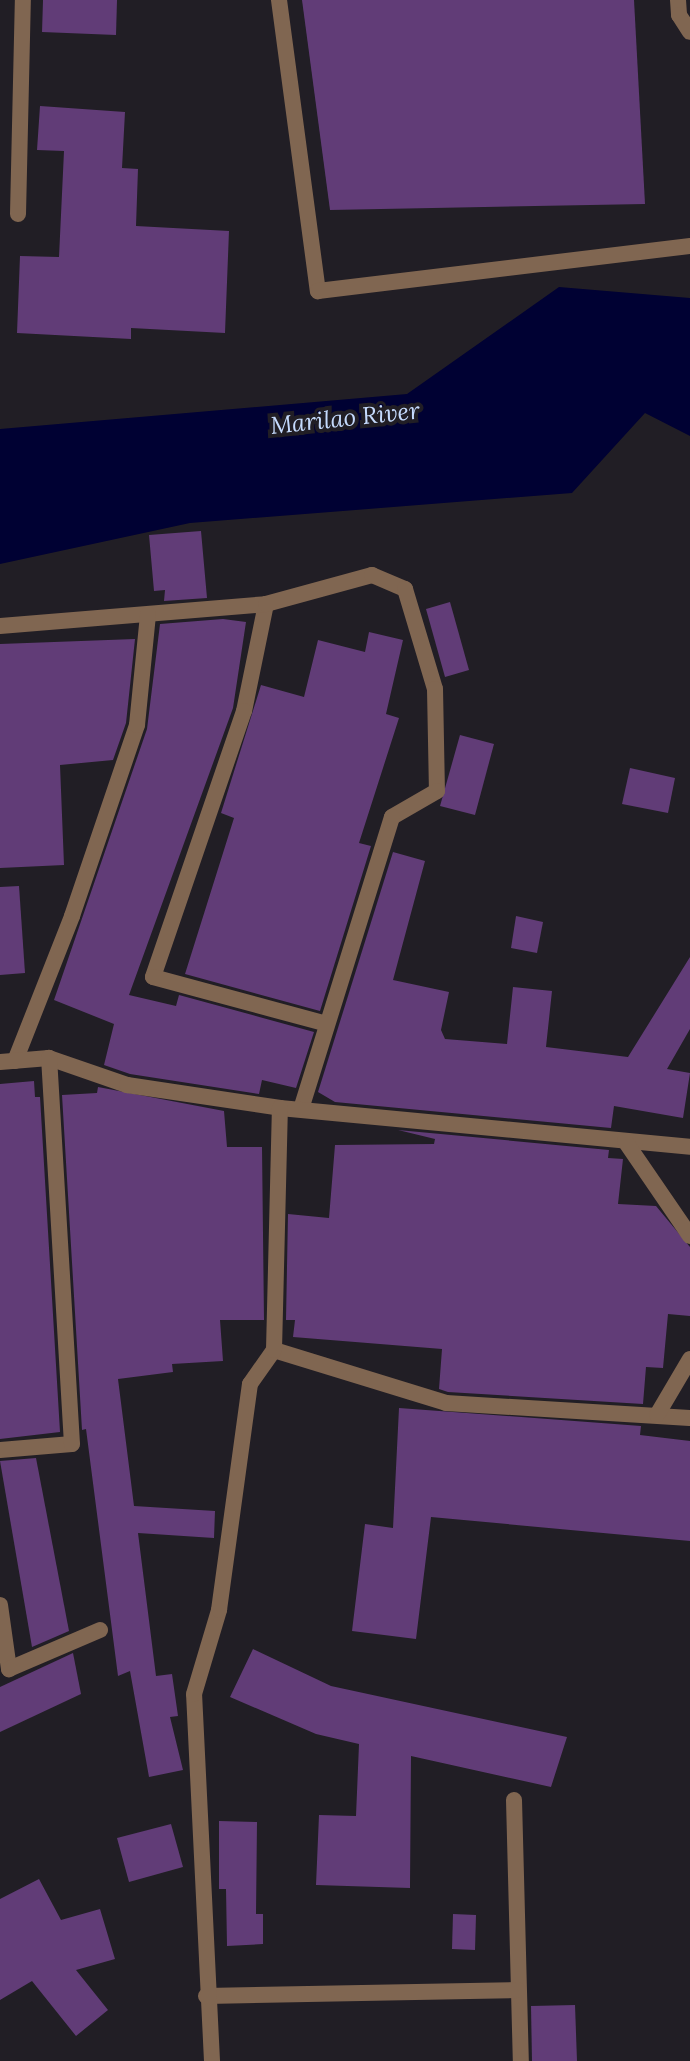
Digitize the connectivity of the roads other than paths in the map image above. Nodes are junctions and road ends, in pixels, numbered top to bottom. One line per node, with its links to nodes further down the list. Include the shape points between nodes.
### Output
1 (23, 0): 5 (street)
2 (279, 0): 6 (street, via 318,291)
3 (678, 0): 4 (street, via 679,15)
4 (690, 32)
5 (18, 214)
6 (690, 246)
7 (266, 604): 8 (street); 10 (street, via 244,711 153,977); 10 (street, via 372,575 405,589 435,689 437,791 392,817)
8 (148, 615): 9 (street); 12 (street, via 137,725 72,916)
9 (0, 626)
10 (327, 1024): 14 (street)
11 (49, 1058): 12 (street); 13 (street, via 127,1085); 22 (street, via 72,1444)
12 (7, 1062)
13 (280, 1108): 14 (street); 18 (street)
14 (301, 1109): 15 (street)
15 (625, 1141): 16 (street); 17 (street)
16 (690, 1147)
17 (690, 1236)
18 (274, 1350): 20 (street, via 446,1403); 27 (street, via 250,1384 219,1610 194,1694)
19 (690, 1359): 20 (street)
20 (657, 1415): 21 (street)
21 (690, 1418)
22 (0, 1450)
23 (0, 1605): 24 (street, via 9,1669)
24 (100, 1630)
25 (514, 1800): 26 (street)
26 (518, 1990): 27 (street); 29 (street)
27 (206, 1996): 28 (street)
28 (212, 2061)
29 (521, 2061)

